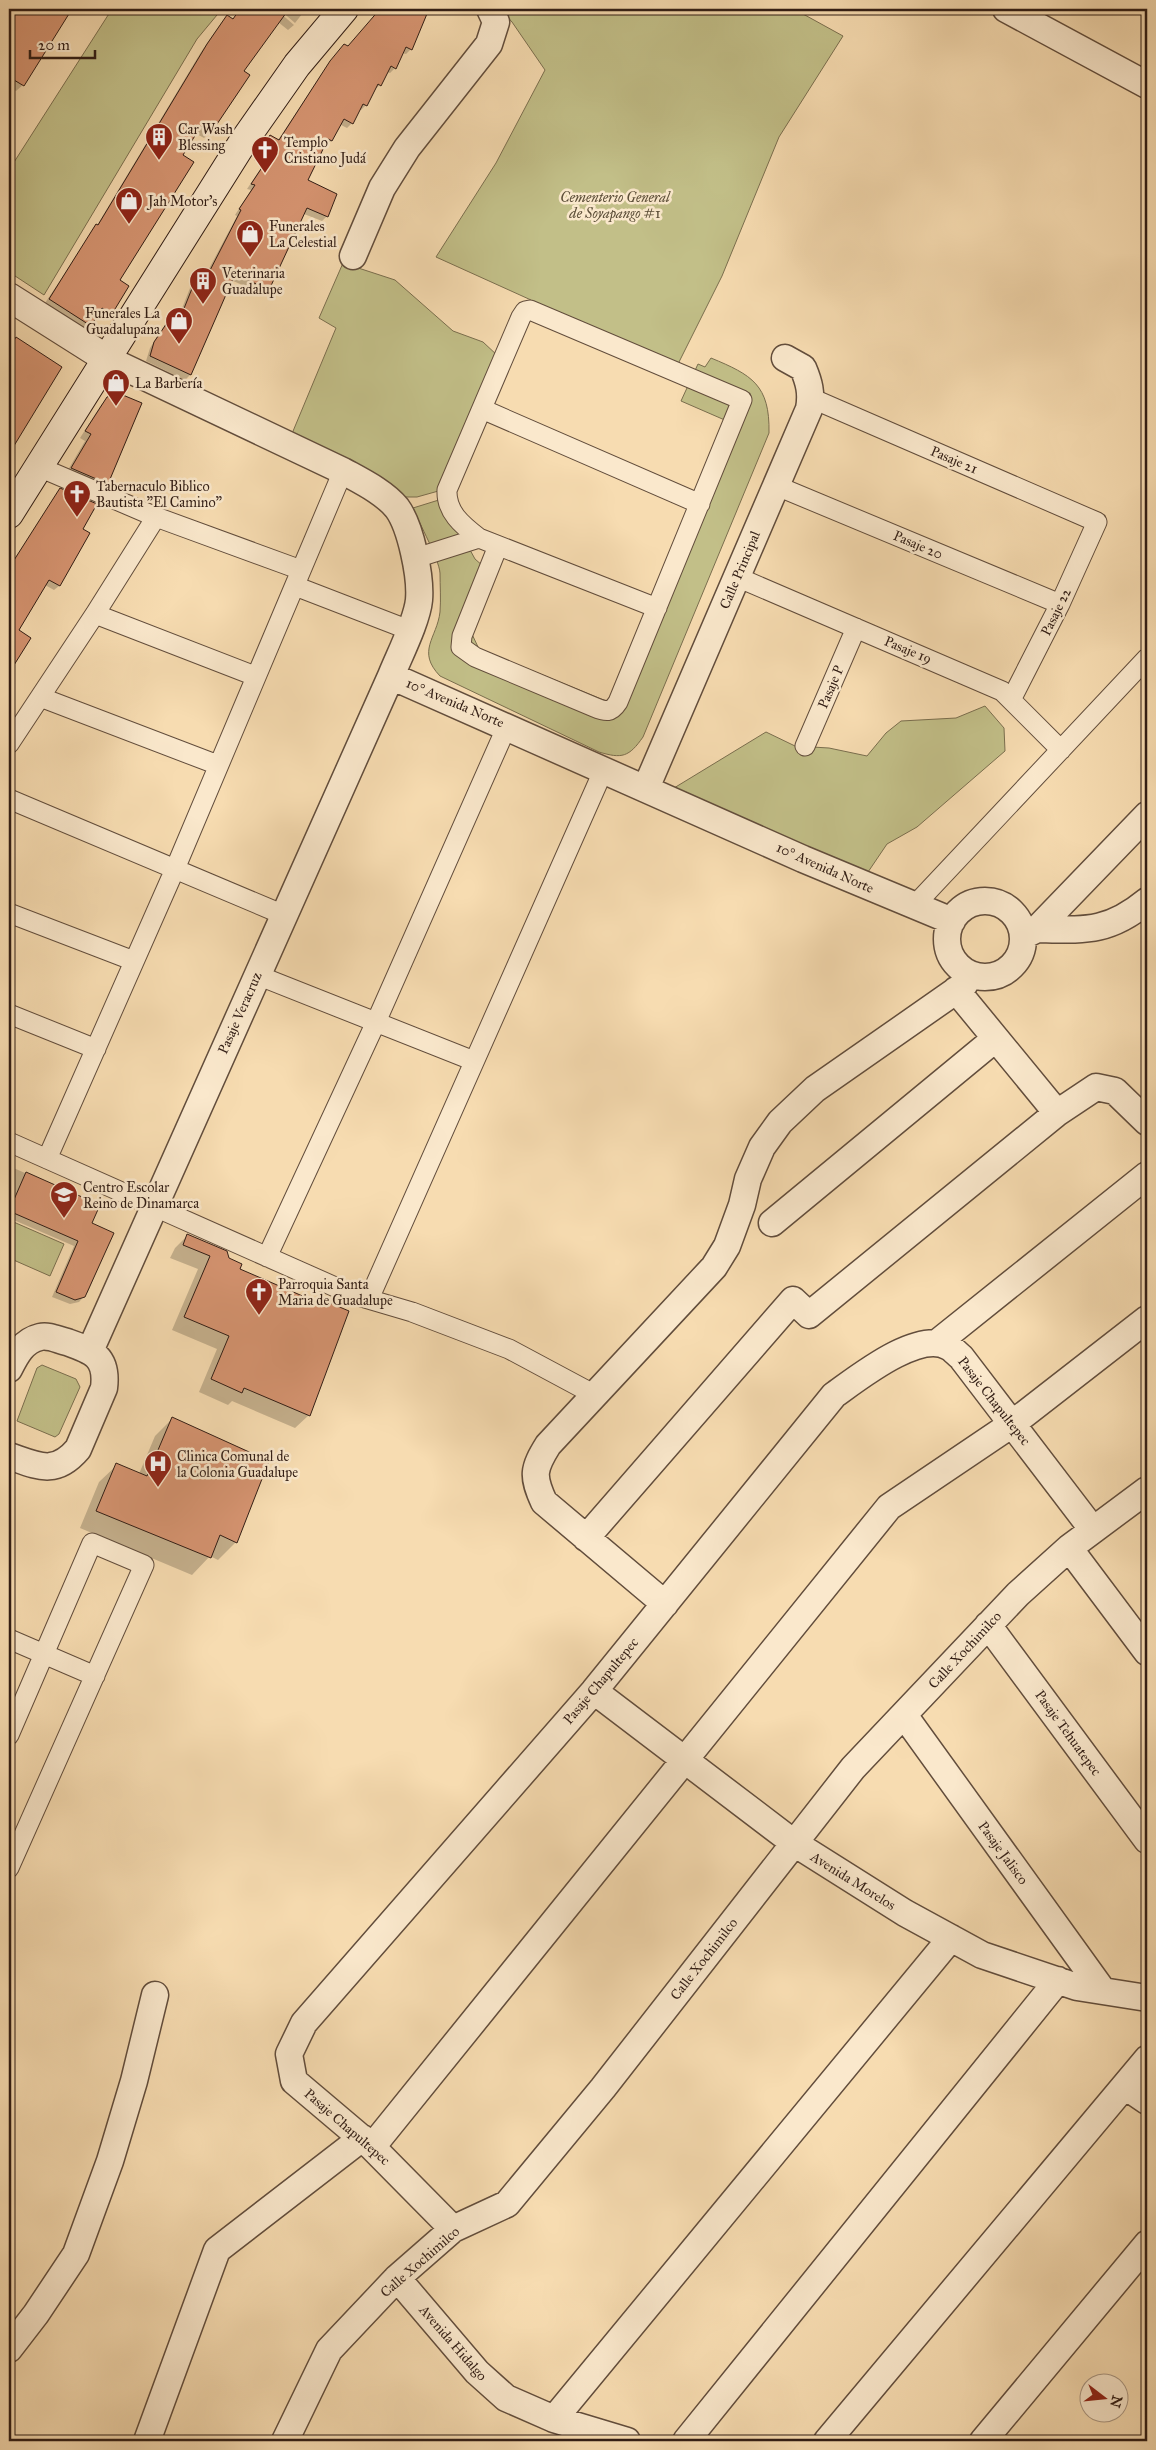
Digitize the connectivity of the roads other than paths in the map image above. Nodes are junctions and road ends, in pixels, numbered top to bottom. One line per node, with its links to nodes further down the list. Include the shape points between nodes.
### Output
1 (344, 9): 8 (main road, via 297,65 243,142)
2 (490, 9): 5 (street, via 496,22 489,44 406,148 382,188)
3 (1006, 9): 4 (street)
4 (1147, 85)
5 (353, 256)
6 (9, 297): 8 (main road)
7 (785, 358): 9 (street, via 803,368)
8 (107, 359): 11 (main road); 12 (street, 10° Avenida Norte)
9 (811, 398): 13 (street, Calle Principal); 17 (street, Pasaje 21)
10 (482, 409): 14 (street); 14 (street, via 521,317 530,310 733,396 742,400); 18 (street, via 447,490 446,501 464,527)
11 (39, 467): 15 (main road); 16 (street)
12 (343, 471): 20 (street, 10° Avenida Norte, via 376,490 397,508); 22 (street)
13 (776, 486): 21 (street, Calle Principal); 23 (street, Pasaje 20)
14 (700, 504): 24 (street)
15 (9, 514)
16 (156, 517): 22 (street); 25 (street)
17 (1097, 522): 23 (street, Pasaje 22)
18 (479, 538): 19 (street); 20 (street)
19 (498, 546): 24 (street); 24 (street, via 462,636 461,647 475,657 594,708 606,712 613,710)
20 (416, 558): 27 (street, 10° Avenida Norte, via 419,601)
21 (737, 577): 26 (street, Pasaje 19); 39 (street, Calle Principal)
22 (298, 578): 27 (street); 29 (street)
23 (1060, 604): 32 (street, Pasaje 22)
24 (657, 608)
25 (96, 614): 29 (street); 31 (street)
26 (856, 628): 32 (street, Pasaje 19, via 1002,691); 35 (street, Pasaje P)
27 (409, 630): 30 (street, 10° Avenida Norte)
28 (1147, 658): 36 (street)
29 (255, 676): 37 (street)
30 (391, 676): 33 (street, 10° Avenida Norte); 46 (street, Pasaje Veracruz)
31 (40, 697): 34 (street); 37 (street)
32 (1011, 700): 36 (street, Pasaje 19)
33 (507, 726): 38 (street, 10° Avenida Norte); 53 (street)
34 (9, 744)
35 (806, 746)
36 (1061, 750): 44 (street)
37 (218, 766): 42 (street)
38 (604, 769): 39 (street, 10° Avenida Norte); 56 (street)
39 (646, 788): 44 (street, 10° Avenida Norte)
40 (9, 799): 42 (street)
41 (1147, 815): 48 (street)
42 (175, 869): 46 (street); 49 (street)
43 (1147, 901): 48 (street, via 1127,918 1088,930)
44 (913, 907): 47 (street, 10° Avenida Norte)
45 (9, 913): 49 (street)
46 (284, 915): 50 (street, Pasaje Veracruz)
47 (952, 921): 48 (street, via 972,904 985,901 1009,909); 51 (street, via 949,949)
48 (1030, 932): 51 (street, via 1018,959 1009,969 997,975)
49 (134, 961): 55 (street)
50 (257, 975): 53 (street); 62 (street, Pasaje Veracruz)
51 (963, 982): 54 (street); 70 (street, via 815,1089 780,1122 762,1147 748,1179 727,1246 714,1267)
52 (9, 1014): 55 (street)
53 (376, 1022): 56 (street); 64 (street)
54 (996, 1039): 57 (street); 63 (street)
55 (96, 1049): 60 (street)
56 (474, 1061): 65 (street)
57 (1057, 1113): 58 (street, via 1096,1087 1114,1092); 75 (street, via 808,1315 793,1300)
58 (1147, 1122)
59 (9, 1142): 60 (street)
60 (47, 1159): 62 (street)
61 (1147, 1175): 67 (street)
62 (154, 1208): 64 (street); 68 (street, Pasaje Veracruz)
63 (772, 1223)
64 (267, 1257): 65 (street)
65 (369, 1299): 70 (street, via 509,1349)
66 (1147, 1320): 71 (street)
67 (937, 1343): 71 (street, Pasaje Chapultepec, via 949,1346 961,1357); 77 (street, Pasaje Chapultepec, via 915,1345 881,1362 834,1395)
68 (90, 1351): 69 (street, via 51,1337 41,1337 17,1352); 72 (street, via 101,1362 104,1388 78,1449 64,1463 53,1466 41,1467)
69 (9, 1370)
70 (595, 1395): 75 (street, via 548,1445 537,1463 535,1482 544,1502)
71 (1012, 1424): 74 (street, Pasaje Chapultepec); 86 (street, via 889,1507)
72 (9, 1456)
73 (1147, 1490): 74 (street, Calle Xochimilco)
74 (1093, 1530): 76 (street, Calle Xochimilco)
75 (586, 1538): 77 (street)
76 (1068, 1548): 78 (street, Calle Xochimilco); 80 (street)
77 (665, 1604): 83 (street, Pasaje Chapultepec)
78 (988, 1625): 84 (street, Calle Xochimilco); 87 (street, Pasaje Tehuatepec)
79 (9, 1639): 81 (street)
80 (1147, 1652)
81 (44, 1654): 82 (street); 82 (street, via 92,1543 144,1565); 85 (street)
82 (95, 1676): 89 (street)
83 (594, 1691): 86 (street, Avenida Morelos); 98 (street, Pasaje Chapultepec, via 304,2023 290,2054 294,2081)
84 (904, 1715): 88 (street, Calle Xochimilco, via 853,1768); 92 (street, Pasaje Jalisco)
85 (9, 1735)
86 (684, 1759): 88 (street, Avenida Morelos); 98 (street)
87 (1147, 1840)
88 (794, 1843): 90 (street, Avenida Morelos); 99 (street, Calle Xochimilco, via 603,2088 507,2204)
89 (9, 1868)
90 (950, 1938): 91 (street, Avenida Morelos, via 982,1955); 103 (street)
91 (1058, 1980): 92 (street, Avenida Morelos); 107 (street)
92 (1103, 1991): 94 (street, Avenida Morelos)
93 (155, 1995): 102 (street, via 110,2161 76,2254)
94 (1147, 1998)
95 (1147, 2059): 96 (street)
96 (1125, 2086): 97 (street); 108 (street)
97 (1147, 2101)
98 (367, 2142): 99 (street, Pasaje Chapultepec); 104 (street, via 218,2250)
99 (454, 2229): 101 (street, Calle Xochimilco)
100 (1147, 2244): 109 (street)
101 (398, 2278): 103 (street, Avenida Hidalgo, via 484,2379 506,2398); 105 (street, Calle Xochimilco, via 329,2350)
102 (9, 2349)
103 (554, 2419): 106 (street, Avenida Hidalgo)
104 (147, 2441)
105 (285, 2441)
106 (627, 2441)
107 (686, 2441)
108 (827, 2441)
109 (983, 2441)

